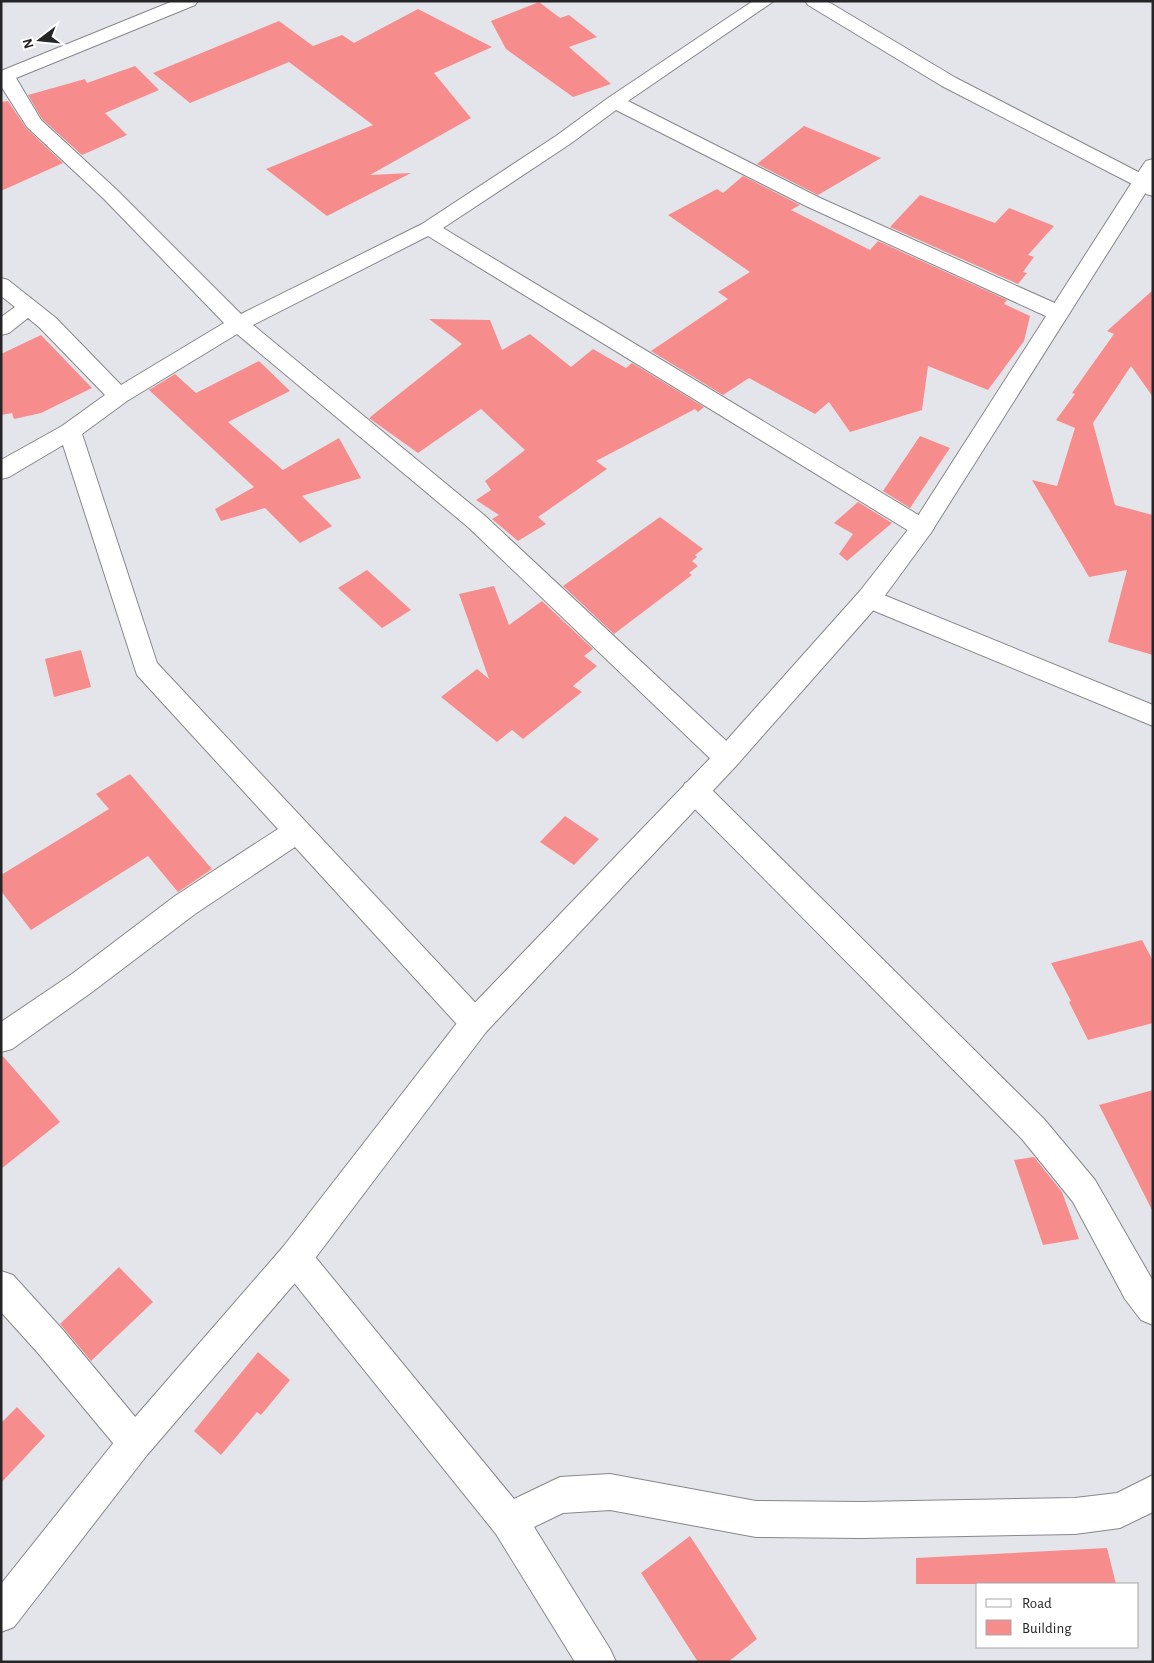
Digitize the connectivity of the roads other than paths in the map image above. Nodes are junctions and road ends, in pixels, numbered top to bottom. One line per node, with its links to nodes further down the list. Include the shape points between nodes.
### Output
1 (189, 1): 4 (street)
2 (765, 1): 5 (street)
3 (814, 1): 6 (street, via 949,82)
4 (1, 79): 11 (street, via 9,82 34,124 112,195)
5 (615, 102): 7 (street); 10 (street, via 813,202)
6 (1149, 179): 10 (street)
7 (429, 228): 11 (street); 16 (street)
8 (1, 285): 9 (street)
9 (29, 308): 12 (street); 13 (street, via 48,323)
10 (1058, 313): 16 (street)
11 (238, 324): 13 (street); 19 (street, via 476,521)
12 (1, 328)
13 (119, 396): 14 (street)
14 (70, 432): 15 (street); 21 (street, via 146,668)
15 (1, 471)
16 (922, 528): 17 (street)
17 (869, 598): 18 (street); 19 (street)
18 (1153, 716)
19 (727, 758): 20 (street)
20 (694, 792): 22 (street); 26 (street, via 1033,1129 1084,1191 1137,1287)
21 (298, 831): 22 (street); 23 (street, via 185,905)
22 (475, 1023): 24 (street)
23 (1, 1039)
24 (295, 1258): 27 (street); 29 (street)
25 (1, 1287): 27 (street)
26 (1153, 1308)
27 (135, 1443): 30 (street)
28 (1153, 1493): 29 (street, via 1120,1510 1075,1516 861,1520 756,1519 610,1492 560,1495)
29 (509, 1521): 31 (street)
30 (1, 1614)
31 (597, 1662)

